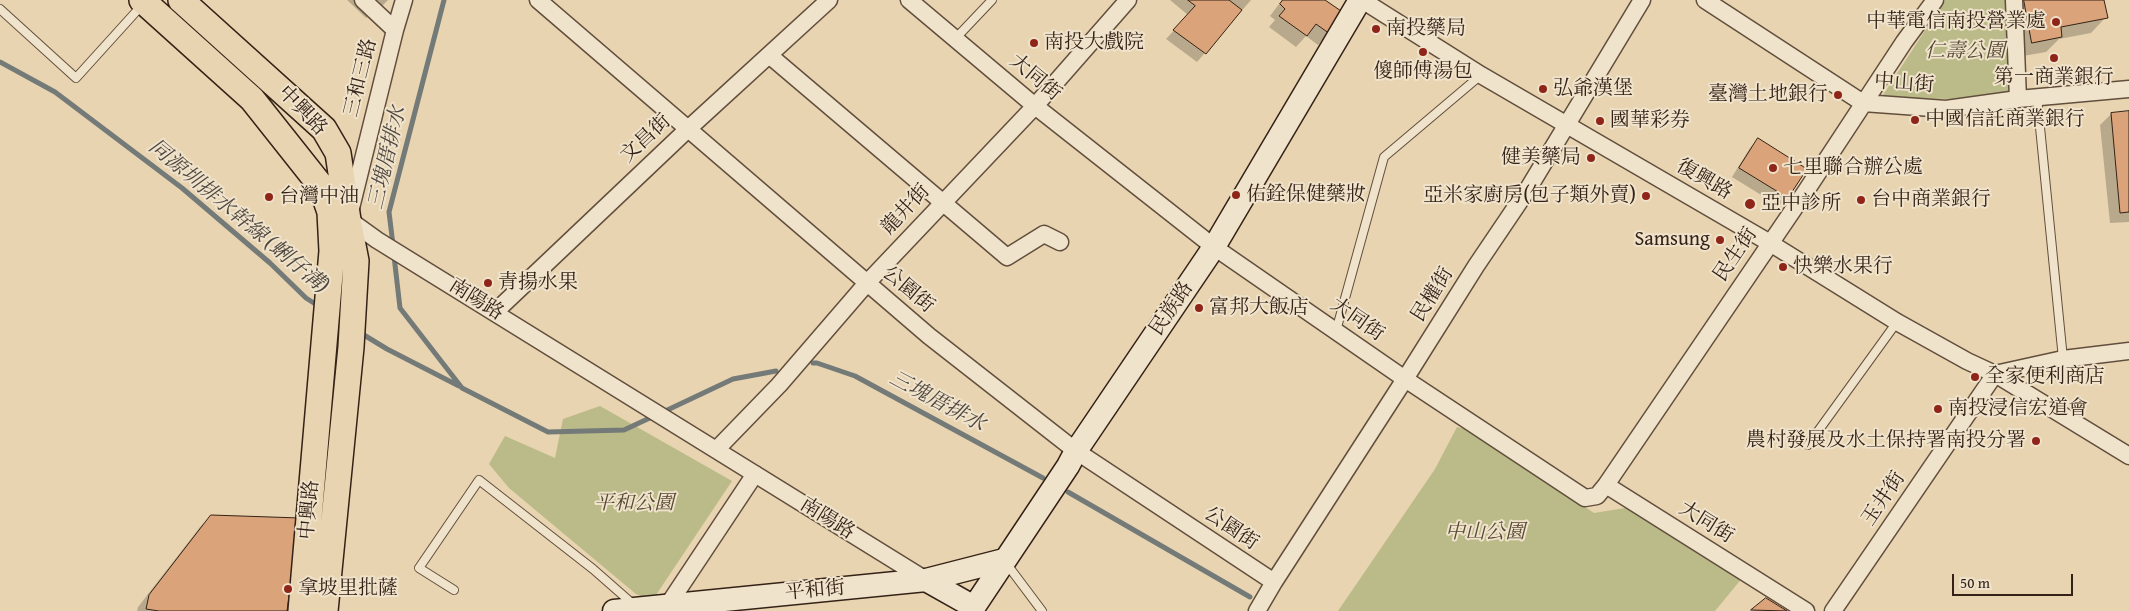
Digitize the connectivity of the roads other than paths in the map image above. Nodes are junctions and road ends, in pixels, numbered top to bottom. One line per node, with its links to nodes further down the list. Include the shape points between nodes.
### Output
1 (182, 0): 20 (main road, 中興路)
2 (363, 0): 16 (street)
3 (404, 0): 16 (street, 三和三路)
4 (538, 0): 28 (street, 公園街)
5 (829, 0): 18 (street, 文昌街)
6 (909, 0): 17 (street, 大同街)
7 (992, 0): 17 (lane)
8 (1361, 0): 19 (street, 復興路); 34 (main road, 民族路)
9 (1642, 0): 27 (street, 民權街)
10 (1705, 0): 25 (street, 中山街)
11 (1935, 0): 25 (street, 民生街)
12 (2014, 0): 23 (street)
13 (1124, 2): 26 (street, 龍井街)
14 (154, 5): 15 (lane, via 76,78); 24 (main road, 中興路)
15 (0, 9)
16 (395, 30): 31 (street, 三和三路)
17 (955, 39): 26 (street, 大同街)
18 (769, 54): 28 (street, 文昌街); 30 (street)
19 (1481, 75): 27 (street, 復興路); 39 (lane, via 1384,157)
20 (271, 79): 24 (main road); 31 (main road, 中興路, via 324,129 338,153)
21 (2129, 89): 22 (street, 中山街)
22 (2037, 97): 23 (street, 中山街); 41 (lane)
23 (2018, 99): 25 (street, 中山街, via 1946,109)
24 (252, 100): 29 (main road, 中興路)
25 (1863, 103): 33 (street, 民生街)
26 (1035, 106): 30 (street, 龍井街); 34 (street, 大同街)
27 (1566, 125): 33 (street, 復興路); 43 (street, 民權街, via 1528,190)
28 (688, 129): 36 (street, 公園街); 37 (street, 文昌街)
29 (321, 186): 31 (street); 35 (main road, 中興路, via 330,212)
30 (942, 203): 32 (street, via 1007,257 1044,234); 36 (street, 龍井街)
31 (348, 220): 35 (street, 三和三路); 37 (street, 南陽路); 58 (main road, 中興路, via 356,261)
32 (1060, 242)
33 (1770, 243): 38 (street, 復興路); 49 (street, 民生街)
34 (1214, 247): 39 (street, 大同街); 46 (main road, 民族路)
35 (332, 251): 57 (main road, 中興路)
36 (867, 283): 45 (street, 龍井街, via 779,385); 46 (street, 公園街)
37 (495, 312): 45 (street, 南陽路)
38 (1897, 322): 42 (street, 復興路); 44 (lane)
39 (1336, 331): 43 (street, 大同街)
40 (2129, 351): 41 (street)
41 (2063, 359): 42 (street)
42 (1995, 374): 47 (street, 復興路); 63 (street, 玉井街)
43 (1405, 380): 49 (street, 大同街, via 1585,498 1597,496); 52 (street, 民權街)
44 (1808, 445)
45 (716, 450): 48 (street, 南陽路)
46 (1076, 451): 50 (main road, 民族路); 52 (street, 公園街)
47 (2129, 456)
48 (755, 474): 51 (street, 南陽路); 54 (street)
49 (1606, 485): 62 (street, 大同街)
50 (1004, 560): 51 (main road, 平和街); 56 (main road, 民族路); 60 (lane)
51 (926, 580): 54 (main road, 平和街); 56 (main road, 南陽路)
52 (1274, 582): 61 (street, 民權街)
53 (454, 590): 55 (lane, via 419,568 479,480 593,569)
54 (668, 605): 55 (main road, 平和街)
55 (637, 608): 59 (main road, 平和街)
56 (975, 610)
57 (301, 611)
58 (325, 611)
59 (614, 611)
60 (1042, 611)
61 (1257, 611)
62 (1806, 611)
63 (1833, 611)

